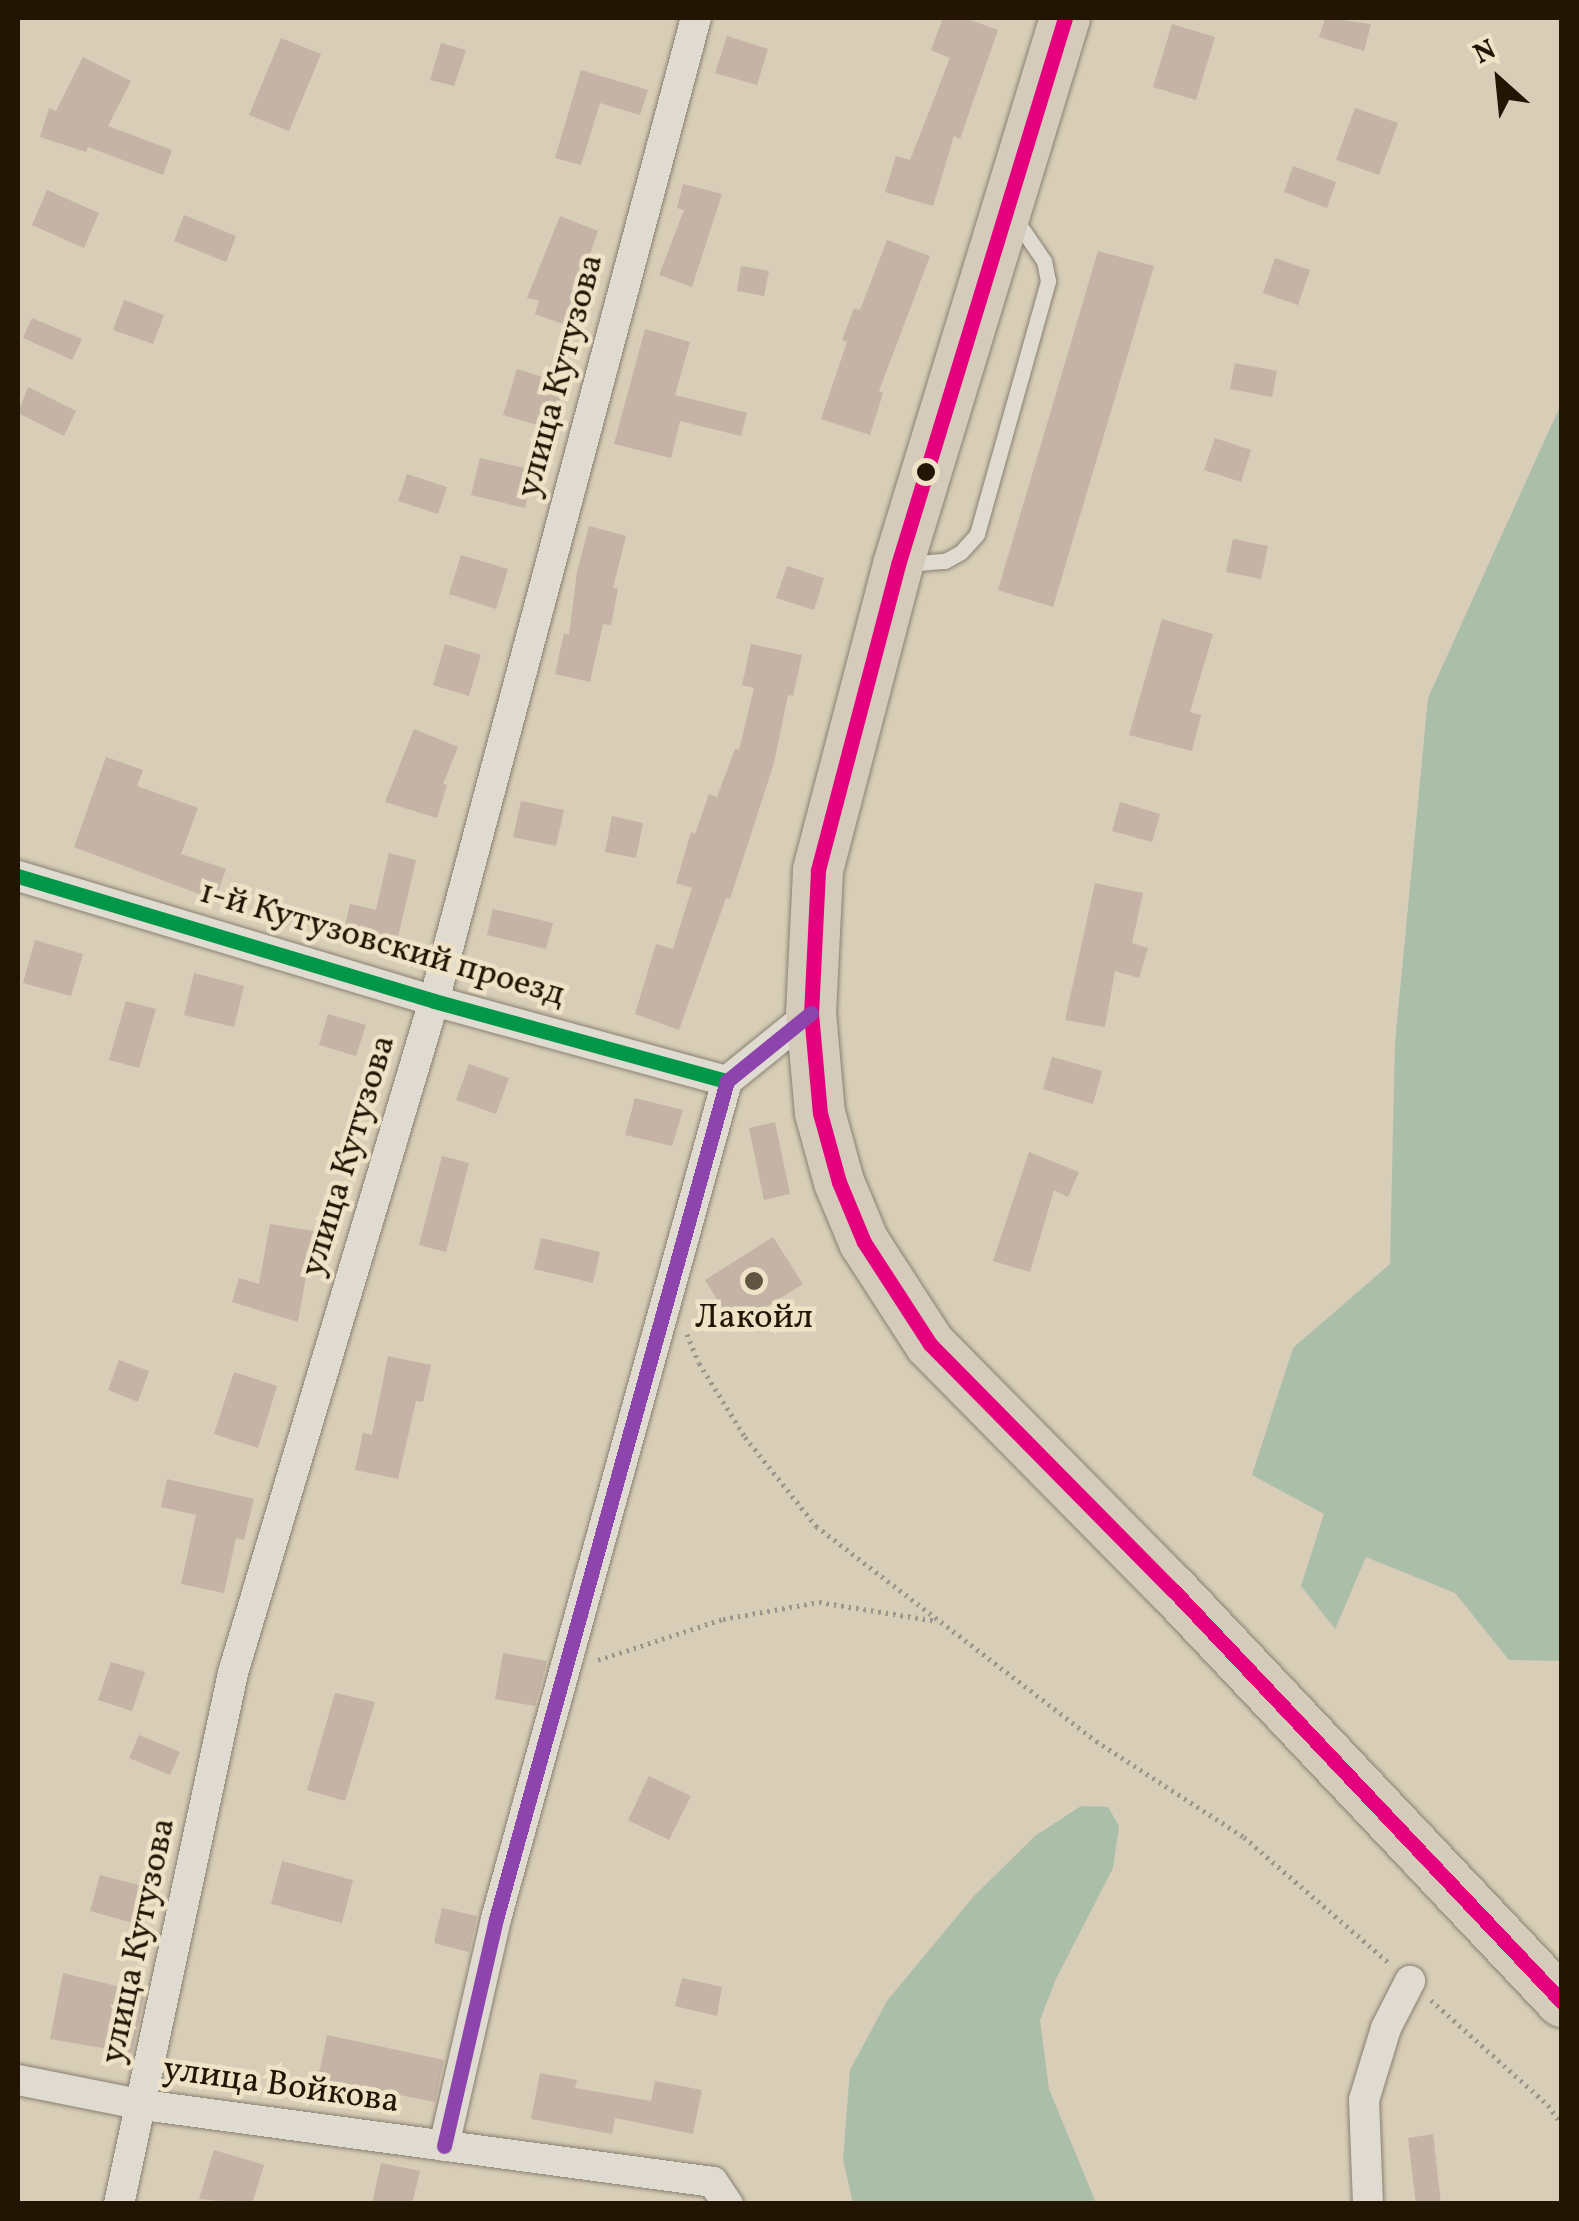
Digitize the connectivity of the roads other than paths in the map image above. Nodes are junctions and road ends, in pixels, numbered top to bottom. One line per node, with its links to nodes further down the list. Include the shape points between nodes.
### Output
1 (696, 18): 6 (street, улица Кутузова)
2 (1065, 18): 3 (main road)
3 (1007, 208): 4 (main road); 4 (lane, via 1039,252 1048,281 977,534 945,560)
4 (898, 565): 7 (main road, via 818,871)
5 (18, 876): 6 (street, 1-й Кутузовский проезд)
6 (434, 1001): 8 (street, 1-й Кутузовский проезд); 12 (street, улица Кутузова, via 234,1673)
7 (811, 1013): 8 (street); 10 (main road, via 820,1113 839,1182 864,1242 930,1344)
8 (727, 1081): 13 (street, via 496,1919)
9 (1410, 1981): 16 (street, via 1386,2028 1364,2100)
10 (1562, 2002)
11 (18, 2080): 12 (street, улица Войкова)
12 (143, 2104): 13 (street, улица Войкова); 15 (street, улица Кутузова)
13 (444, 2146): 14 (street, улица Войкова)
14 (720, 2193)
15 (118, 2204)
16 (1368, 2204)

